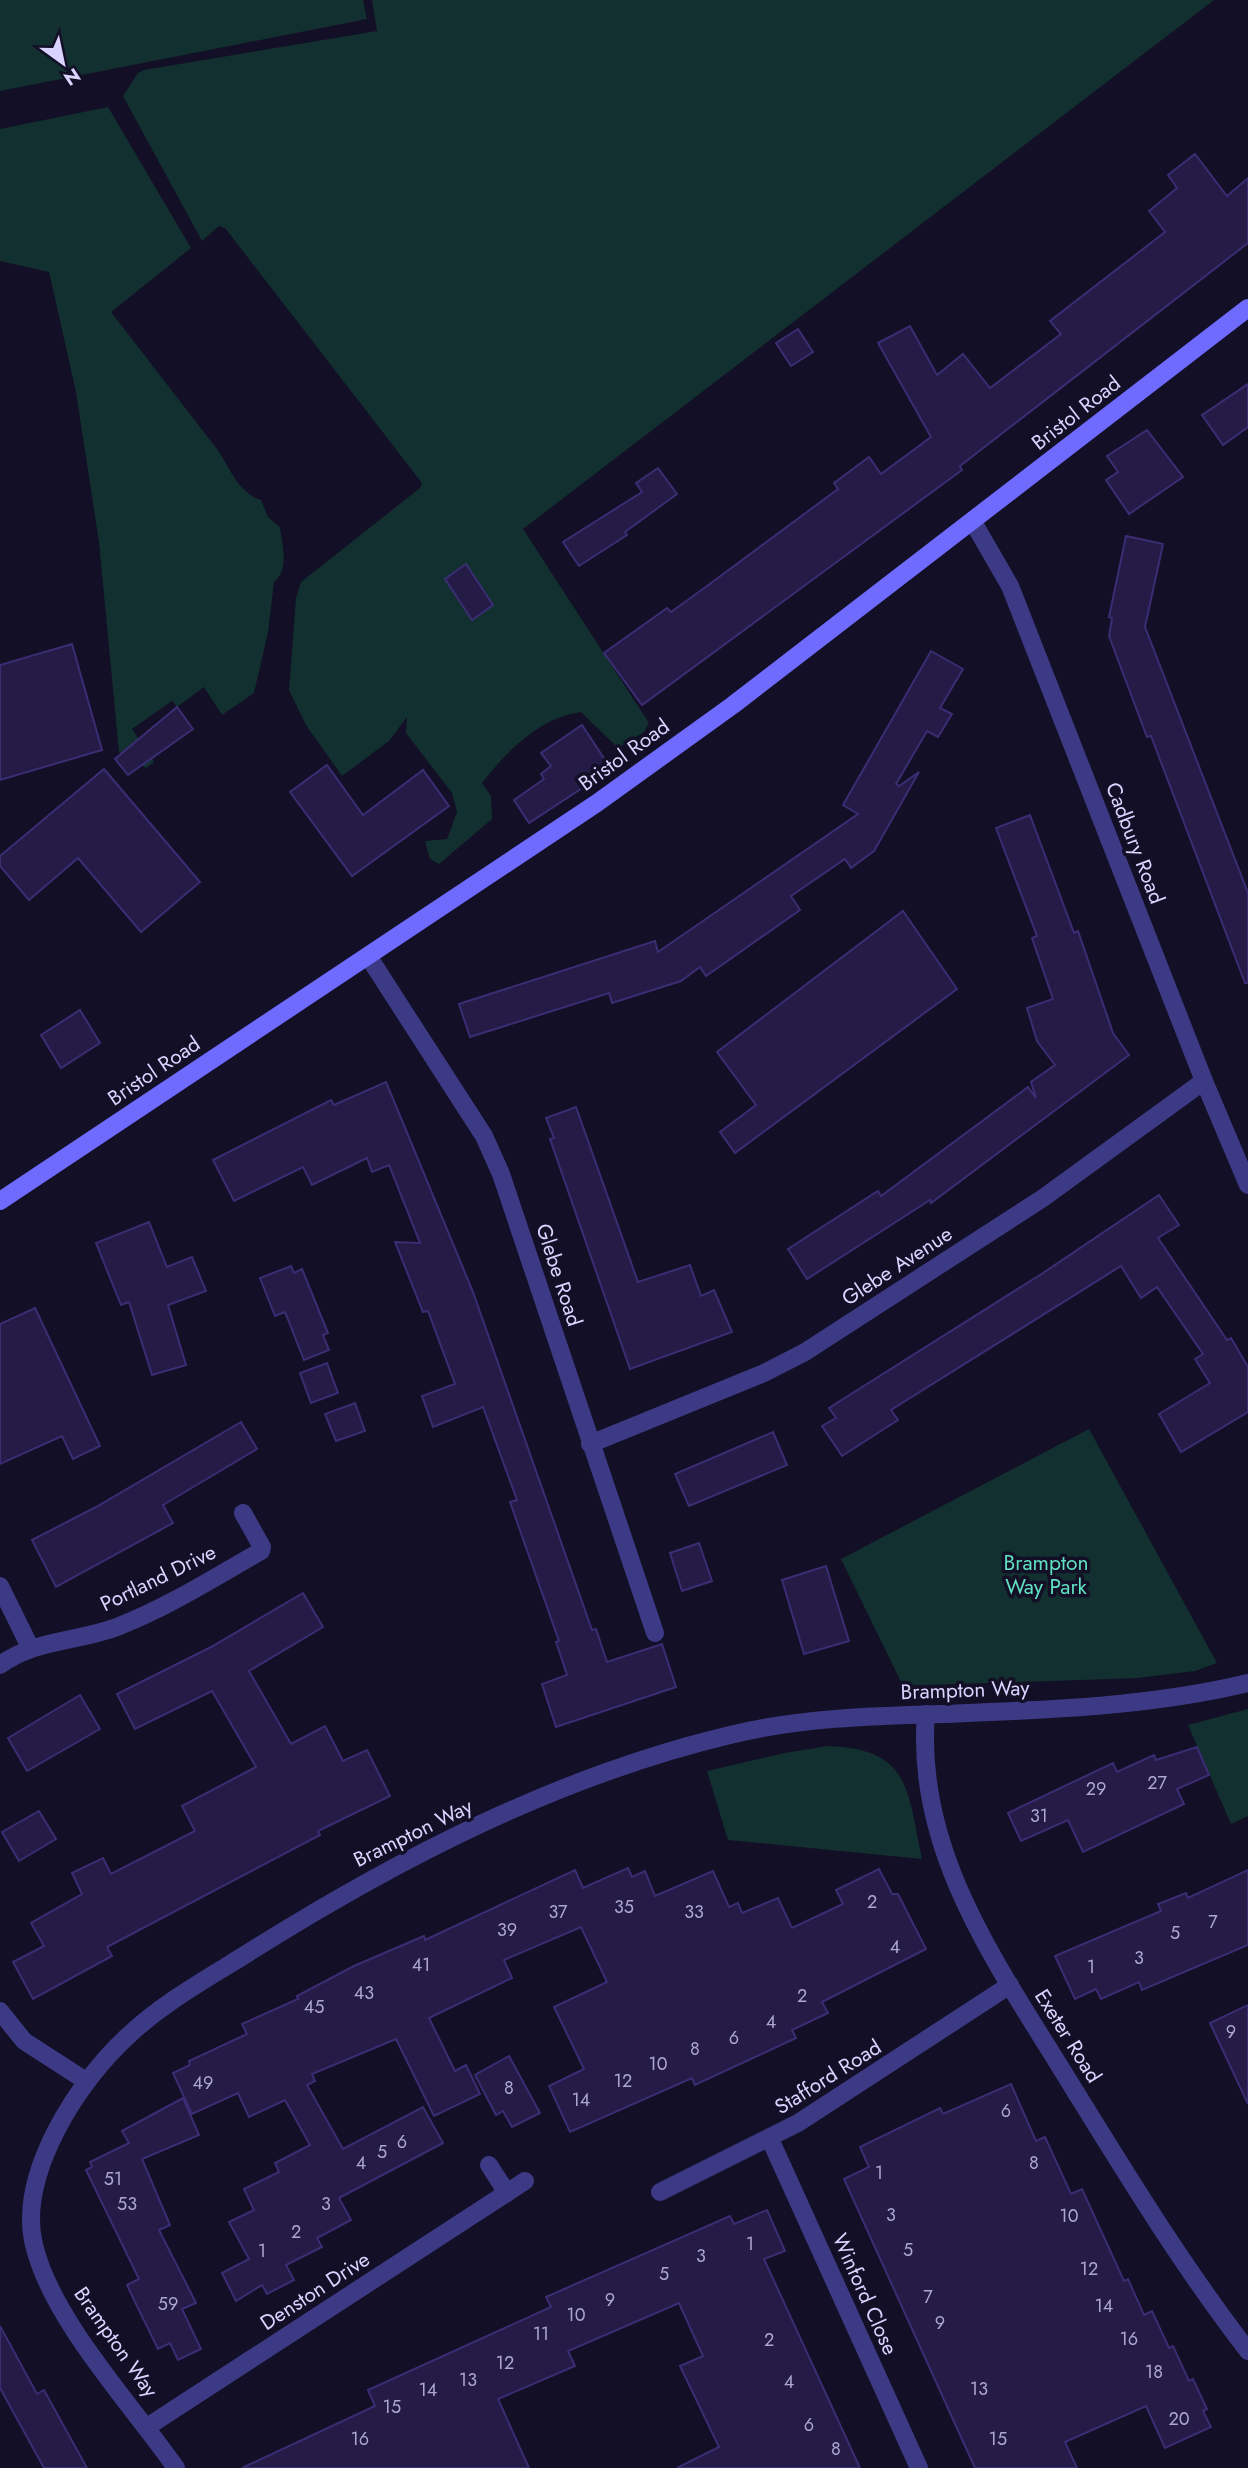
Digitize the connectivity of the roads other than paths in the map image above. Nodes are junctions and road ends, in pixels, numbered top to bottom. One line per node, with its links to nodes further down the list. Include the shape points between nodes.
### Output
1 (1248, 308): 2 (main road, Bristol Road)
2 (973, 522): 3 (main road, Bristol Road, via 597,803); 4 (street, Cadbury Road, via 1010,586)
3 (368, 956): 6 (main road, Bristol Road); 7 (street, Glebe Road, via 484,1136 501,1174)
4 (1204, 1082): 5 (street, Cadbury Road); 7 (street, Glebe Avenue, via 1013,1219 805,1352)
5 (1248, 1185)
6 (0, 1201)
7 (590, 1444): 10 (street, Glebe Road)
8 (243, 1513): 11 (street, Portland Drive, via 261,1551 189,1593 117,1627)
9 (0, 1586): 11 (street)
10 (655, 1633)
11 (30, 1647): 12 (street, Portland Drive)
12 (0, 1665)
13 (1248, 1683): 14 (street, Brampton Way, via 1135,1703)
14 (926, 1714): 15 (street, Exeter Road, via 925,1770 947,1862 976,1929); 17 (street, Brampton Way, via 832,1718 730,1734 626,1765 510,1811 345,1893 180,1996 131,2033)
15 (1010, 1985): 18 (street, Stafford Road); 23 (street, Exeter Road, via 1153,2217)
16 (0, 2011): 17 (street, via 24,2042)
17 (86, 2081): 24 (street, Brampton Way, via 61,2123 36,2185 34,2246 70,2322)
18 (770, 2139): 21 (street, Stafford Road); 26 (street, Winford Close)
19 (489, 2165): 22 (street)
20 (525, 2181): 22 (street, Denston Drive)
21 (660, 2192)
22 (507, 2193): 24 (street, Denston Drive)
23 (1248, 2351)
24 (147, 2427): 25 (street, Brampton Way)
25 (176, 2468)
26 (919, 2468)

